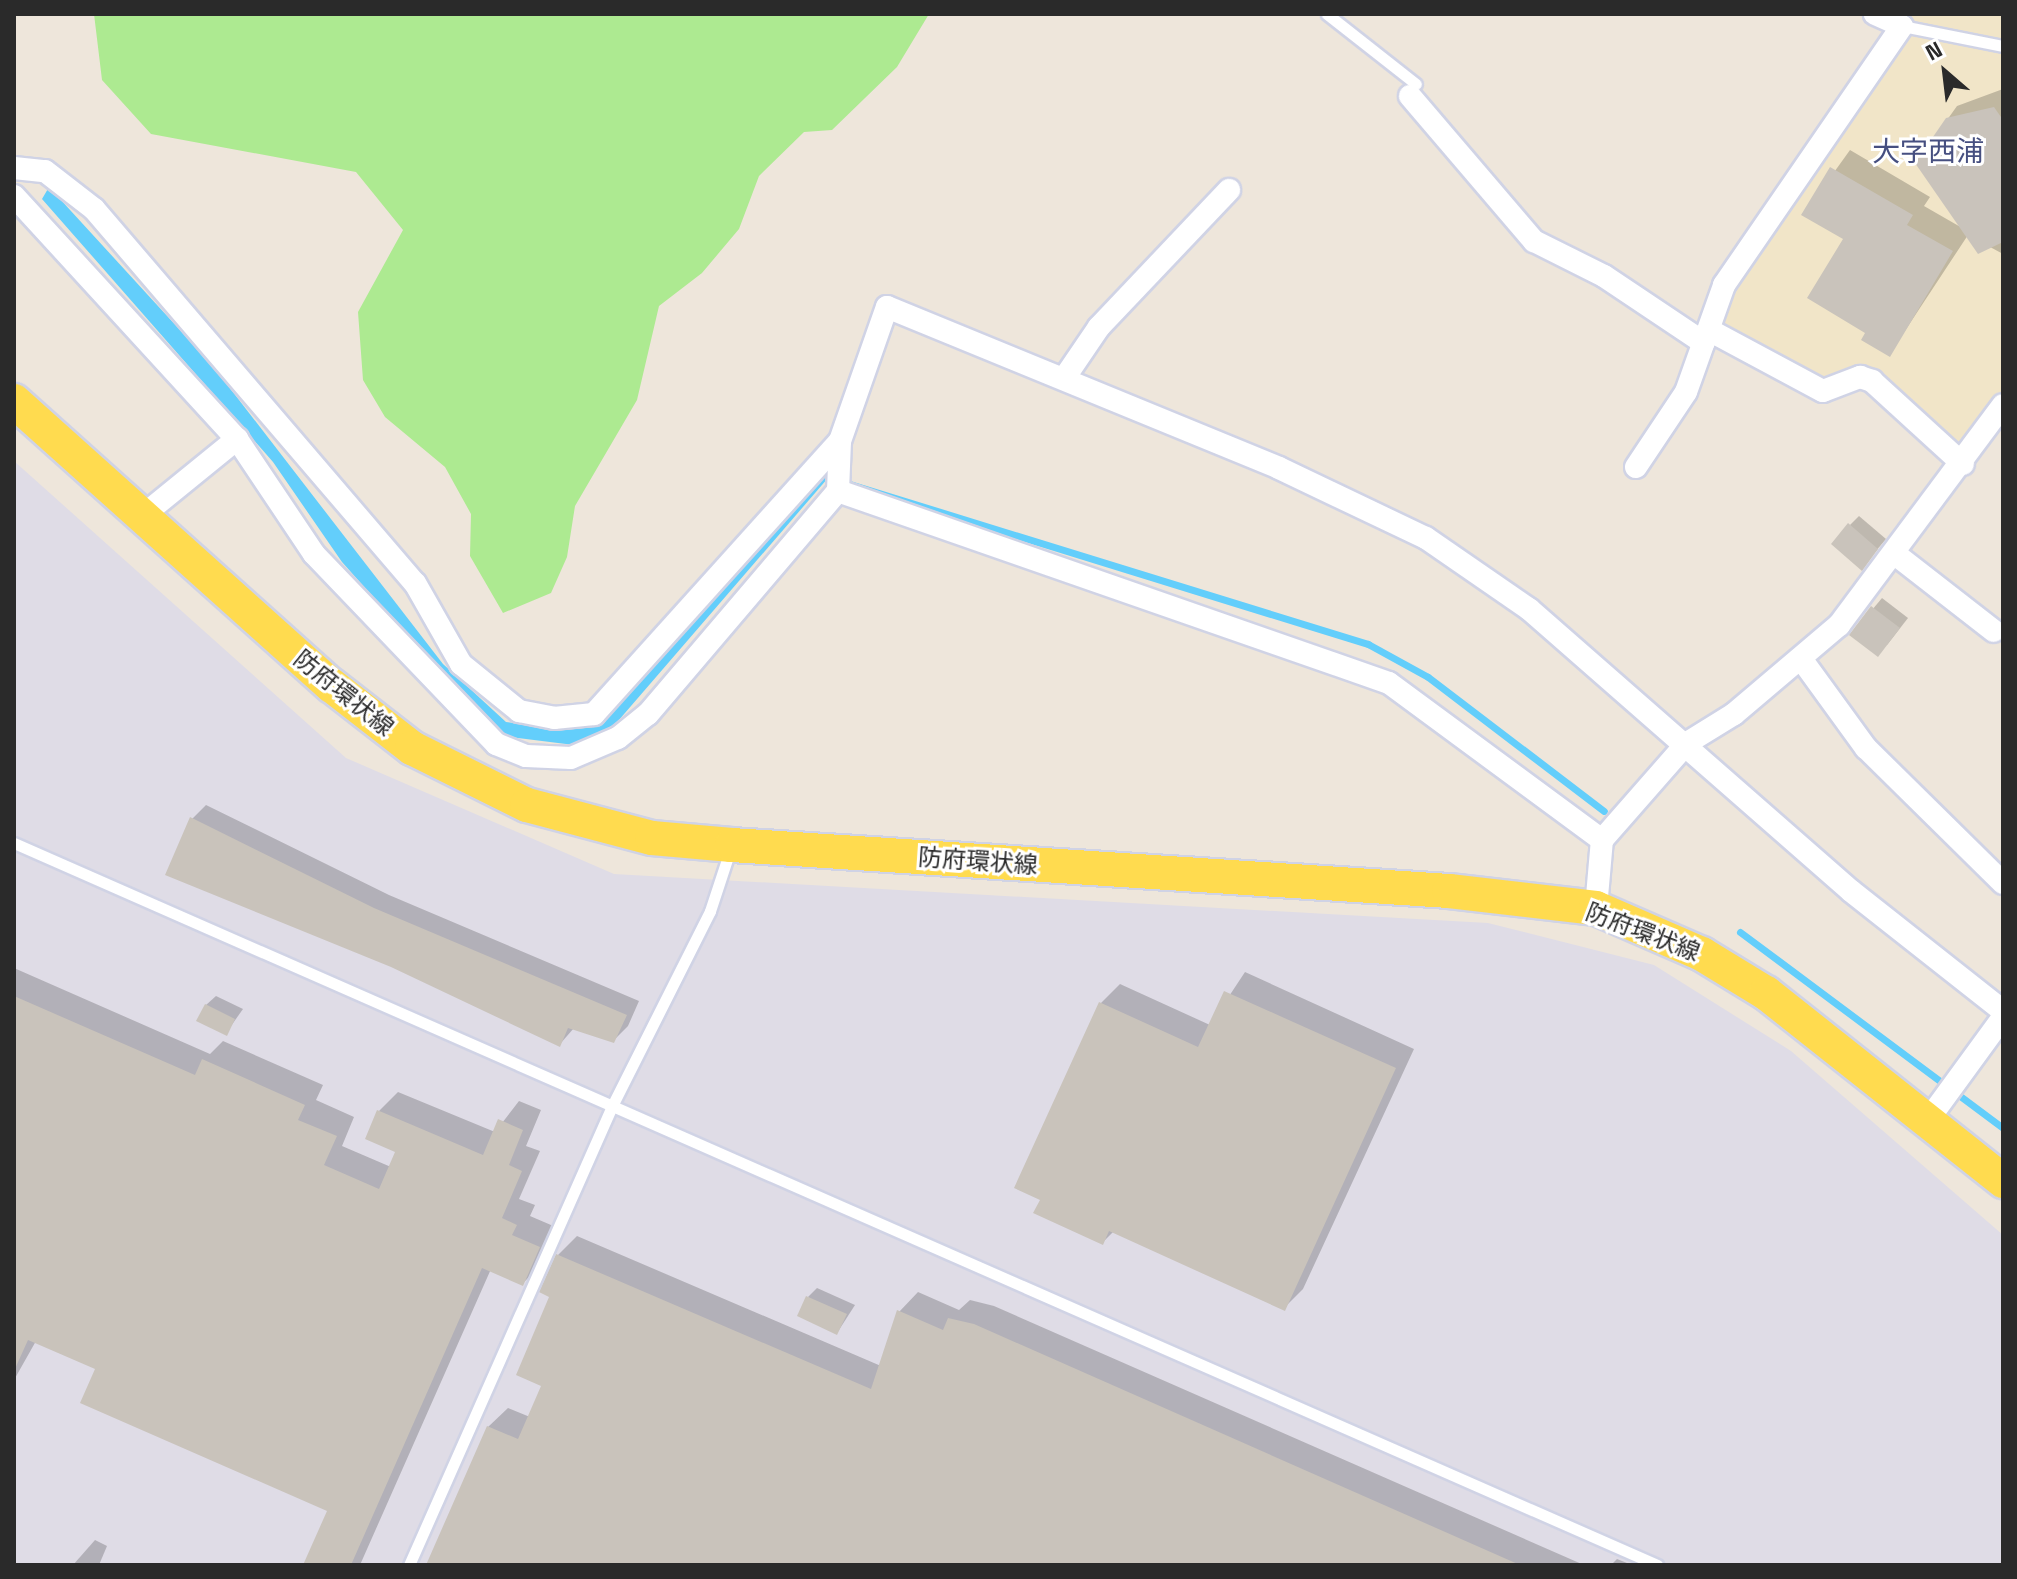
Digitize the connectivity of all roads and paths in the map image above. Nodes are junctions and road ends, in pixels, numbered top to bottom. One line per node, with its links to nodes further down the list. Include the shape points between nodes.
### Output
1 (1327, 14): 5 (lane)
2 (1875, 14): 3 (street)
3 (1902, 26): 4 (lane); 9 (street, via 1724,285)
4 (2003, 46)
5 (1413, 90): 9 (street, via 1534,241)
6 (14, 168): 14 (street, via 45,171 94,209 415,583 461,664 519,711 554,718 594,714)
7 (1229, 190): 10 (street, via 1099,327)
8 (14, 196): 13 (street)
9 (1706, 336): 15 (street, via 1823,391 1860,377 1872,381); 16 (street, via 1686,392)
10 (1065, 377): 14 (street, via 887,307); 22 (street, via 1426,538 1529,609)
11 (14, 401): 18 (main road, 防府環状線)
12 (2003, 405): 15 (street)
13 (237, 439): 17 (street, via 314,554 469,722 526,756 571,758 595,750 648,714); 18 (street)
14 (840, 441): 17 (street)
15 (1963, 464): 19 (street)
16 (1636, 467)
17 (838, 491): 23 (street, via 1389,683)
18 (141, 517): 25 (main road, 防府環状線, via 412,748 527,805 629,833)
19 (1895, 554): 20 (street); 21 (street)
20 (1994, 631)
21 (1802, 660): 22 (street); 26 (street, via 1866,748)
22 (1687, 743): 23 (street); 28 (street, via 1840,881)
23 (1602, 840): 27 (street)
24 (14, 843): 30 (lane)
25 (732, 845): 27 (main road, 防府環状線, via 1449,891); 30 (lane, via 710,911)
26 (2003, 883)
27 (1596, 908): 31 (main road, 防府環状線, via 1702,954 1766,993)
28 (2003, 1011)
29 (2003, 1017): 31 (street)
30 (612, 1106): 33 (lane); 34 (lane)
31 (1928, 1120): 32 (main road, 防府環状線)
32 (2003, 1181)
33 (409, 1565)
34 (1657, 1565)

